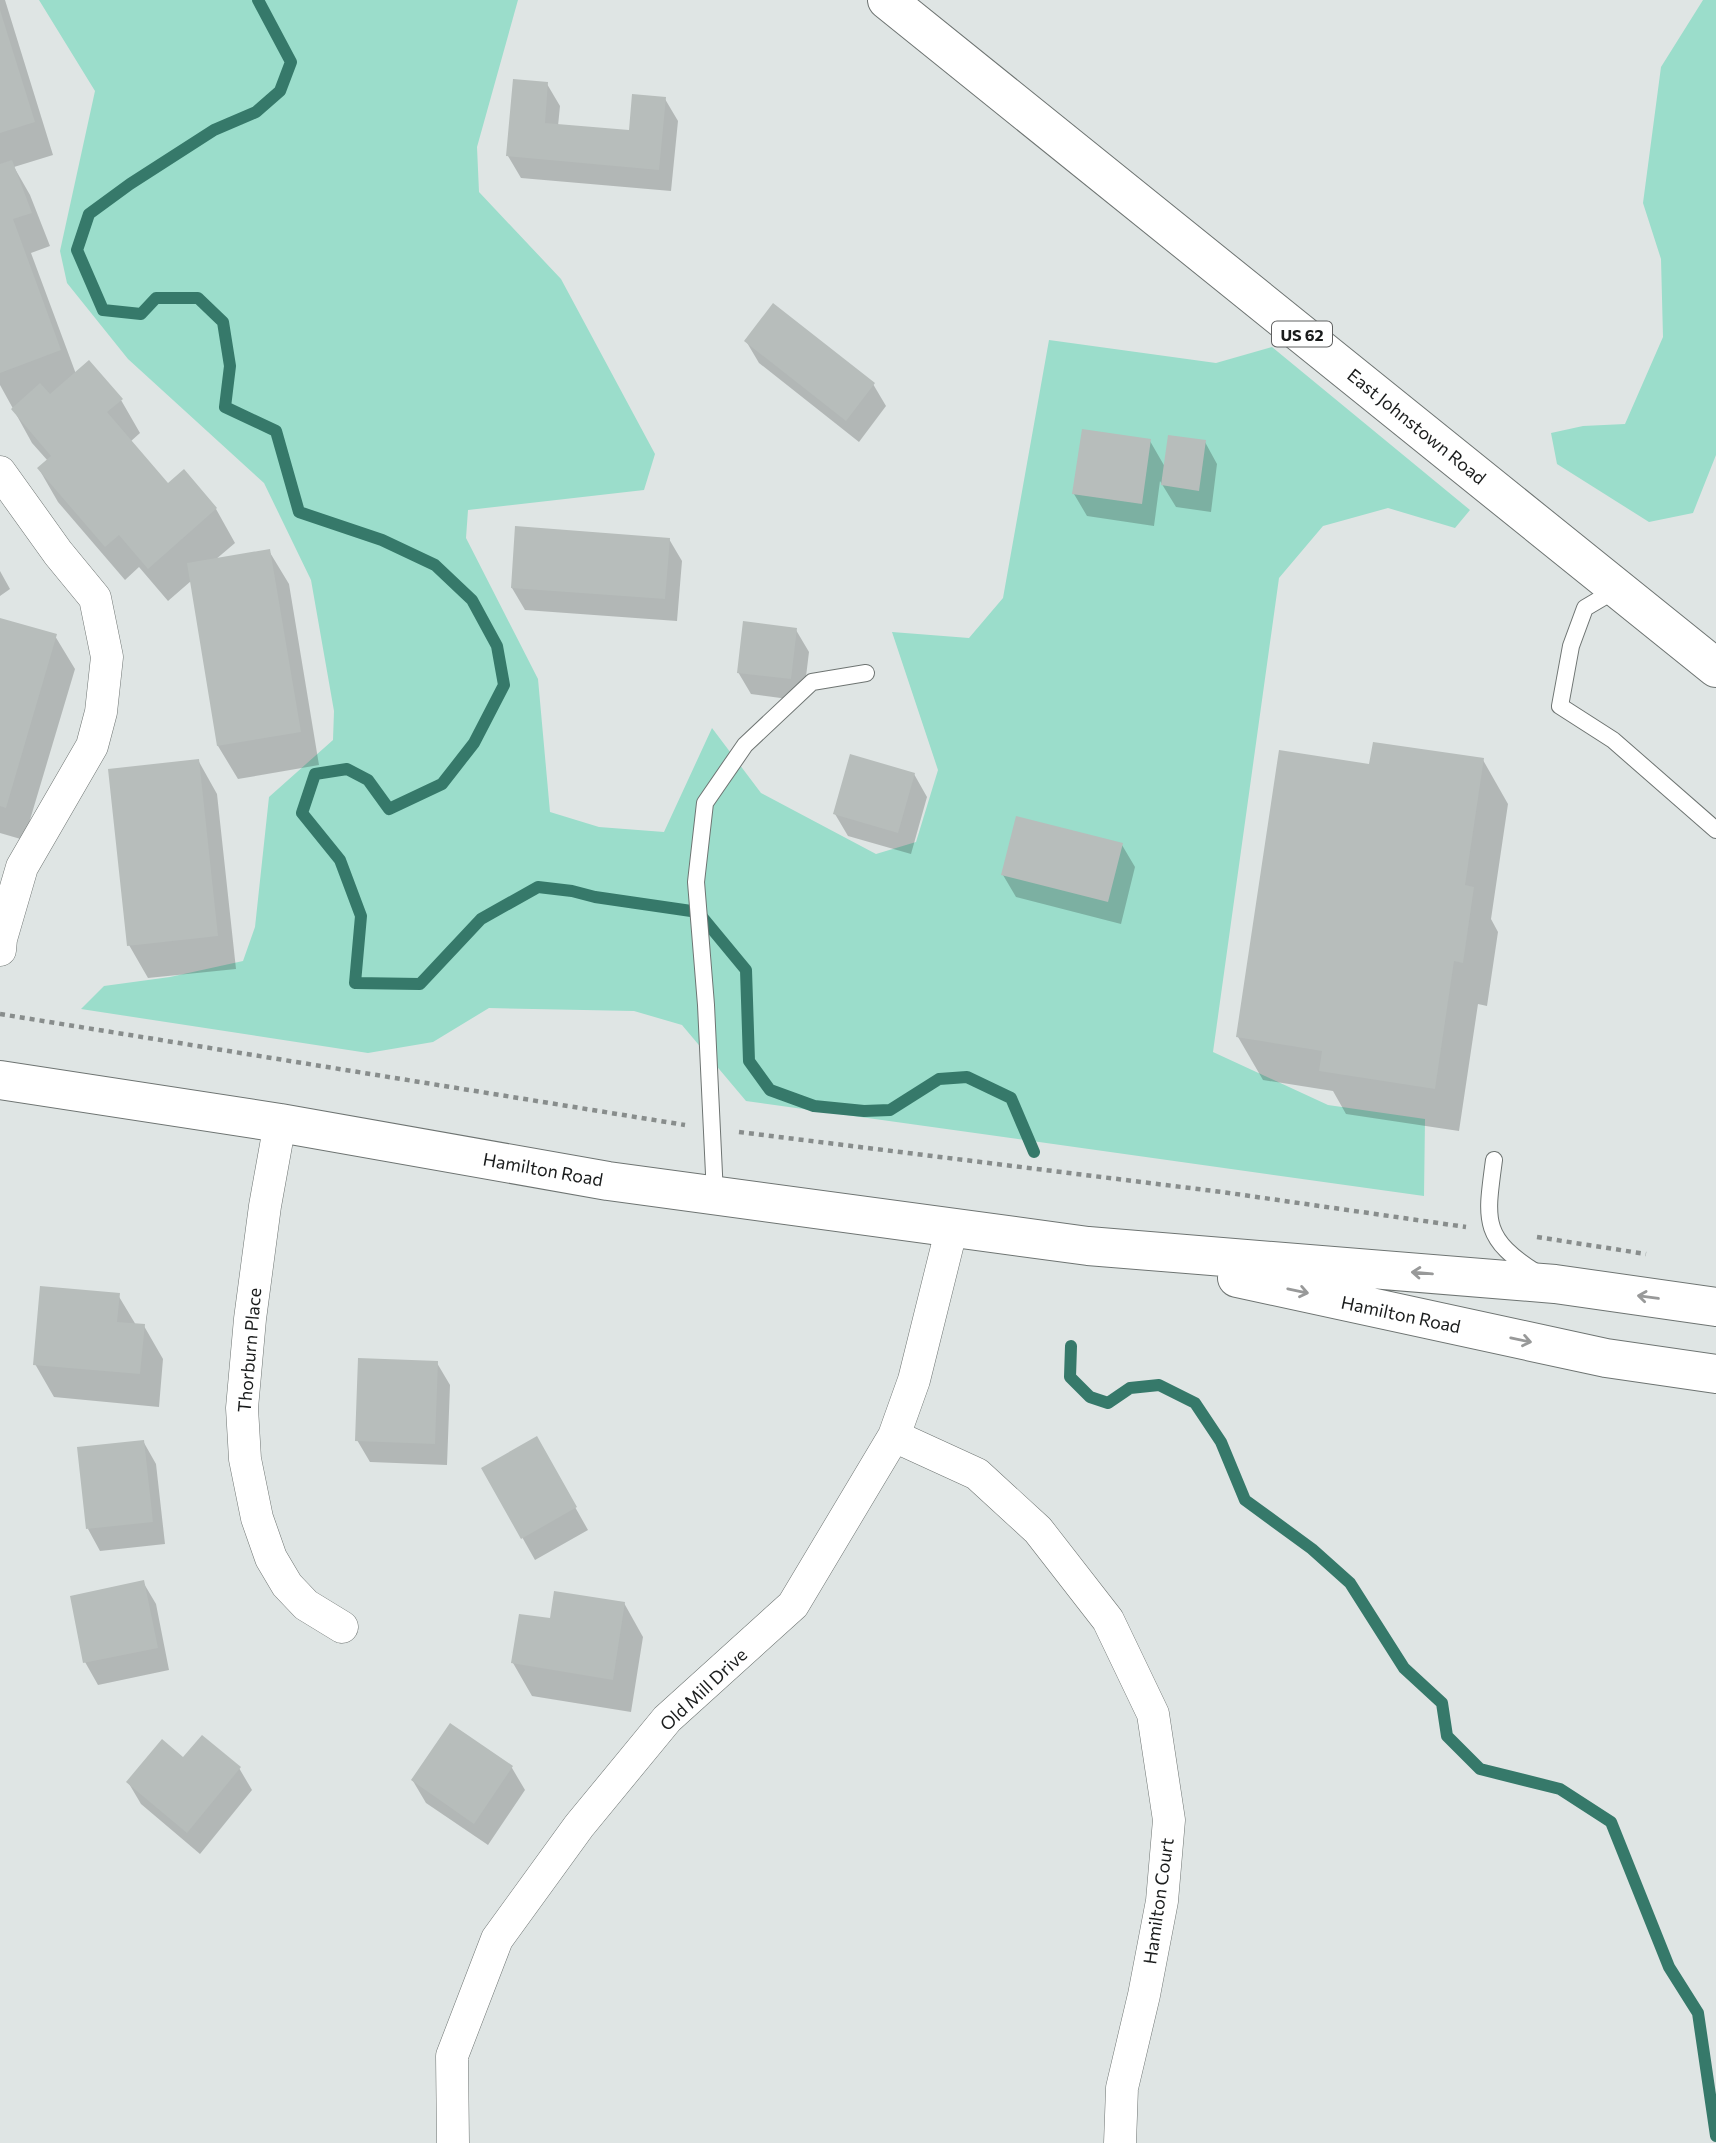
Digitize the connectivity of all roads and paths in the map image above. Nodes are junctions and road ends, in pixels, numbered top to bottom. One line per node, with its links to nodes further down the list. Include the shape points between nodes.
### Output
1 (887, 0): 3 (main road, East Johnstown Road / US 62)
2 (0, 472): 7 (street, via 95,598 107,657 92,746 22,867)
3 (1627, 595): 4 (main road, East Johnstown Road / US 62); 6 (lane, via 1606,595 1585,608 1571,646 1560,706 1613,740)
4 (1714, 657)
5 (866, 673): 12 (lane, via 812,682 745,746 705,803 696,882)
6 (1716, 830)
7 (0, 938): 8 (street)
8 (0, 950)
9 (0, 1014): 12 (path)
10 (0, 1080): 11 (main road, Hamilton Road)
11 (280, 1123): 14 (main road, Hamilton Road, via 608,1181); 23 (street, Thorburn Place, via 250,1319 242,1408 245,1459 271,1558 306,1605)
12 (712, 1128): 14 (lane); 16 (path)
13 (1494, 1160): 16 (lane, via 1487,1208)
14 (715, 1195): 15 (main road, Hamilton Road)
15 (952, 1227): 17 (main road, Hamilton Road); 22 (street, Old Mill Drive, via 914,1380)
16 (1491, 1230): 18 (path); 19 (lane, via 1522,1264)
17 (1088, 1245): 19 (main road, Hamilton Road, one-way to 17); 21 (main road, Hamilton Road, one-way to 21, via 1606,1358)
18 (1650, 1255)
19 (1555, 1284): 20 (main road, Hamilton Road, one-way to 19)
20 (1716, 1307)
21 (1716, 1374)
22 (894, 1436): 24 (street, Old Mill Drive, via 793,1605 667,1719 579,1826 498,1939 452,2056); 25 (street, Hamilton Court, via 976,1474 1038,1530 1108,1620 1153,1714 1169,1820 1162,1901 1122,2088)
23 (342, 1627)
24 (453, 2143)
25 (1120, 2143)

